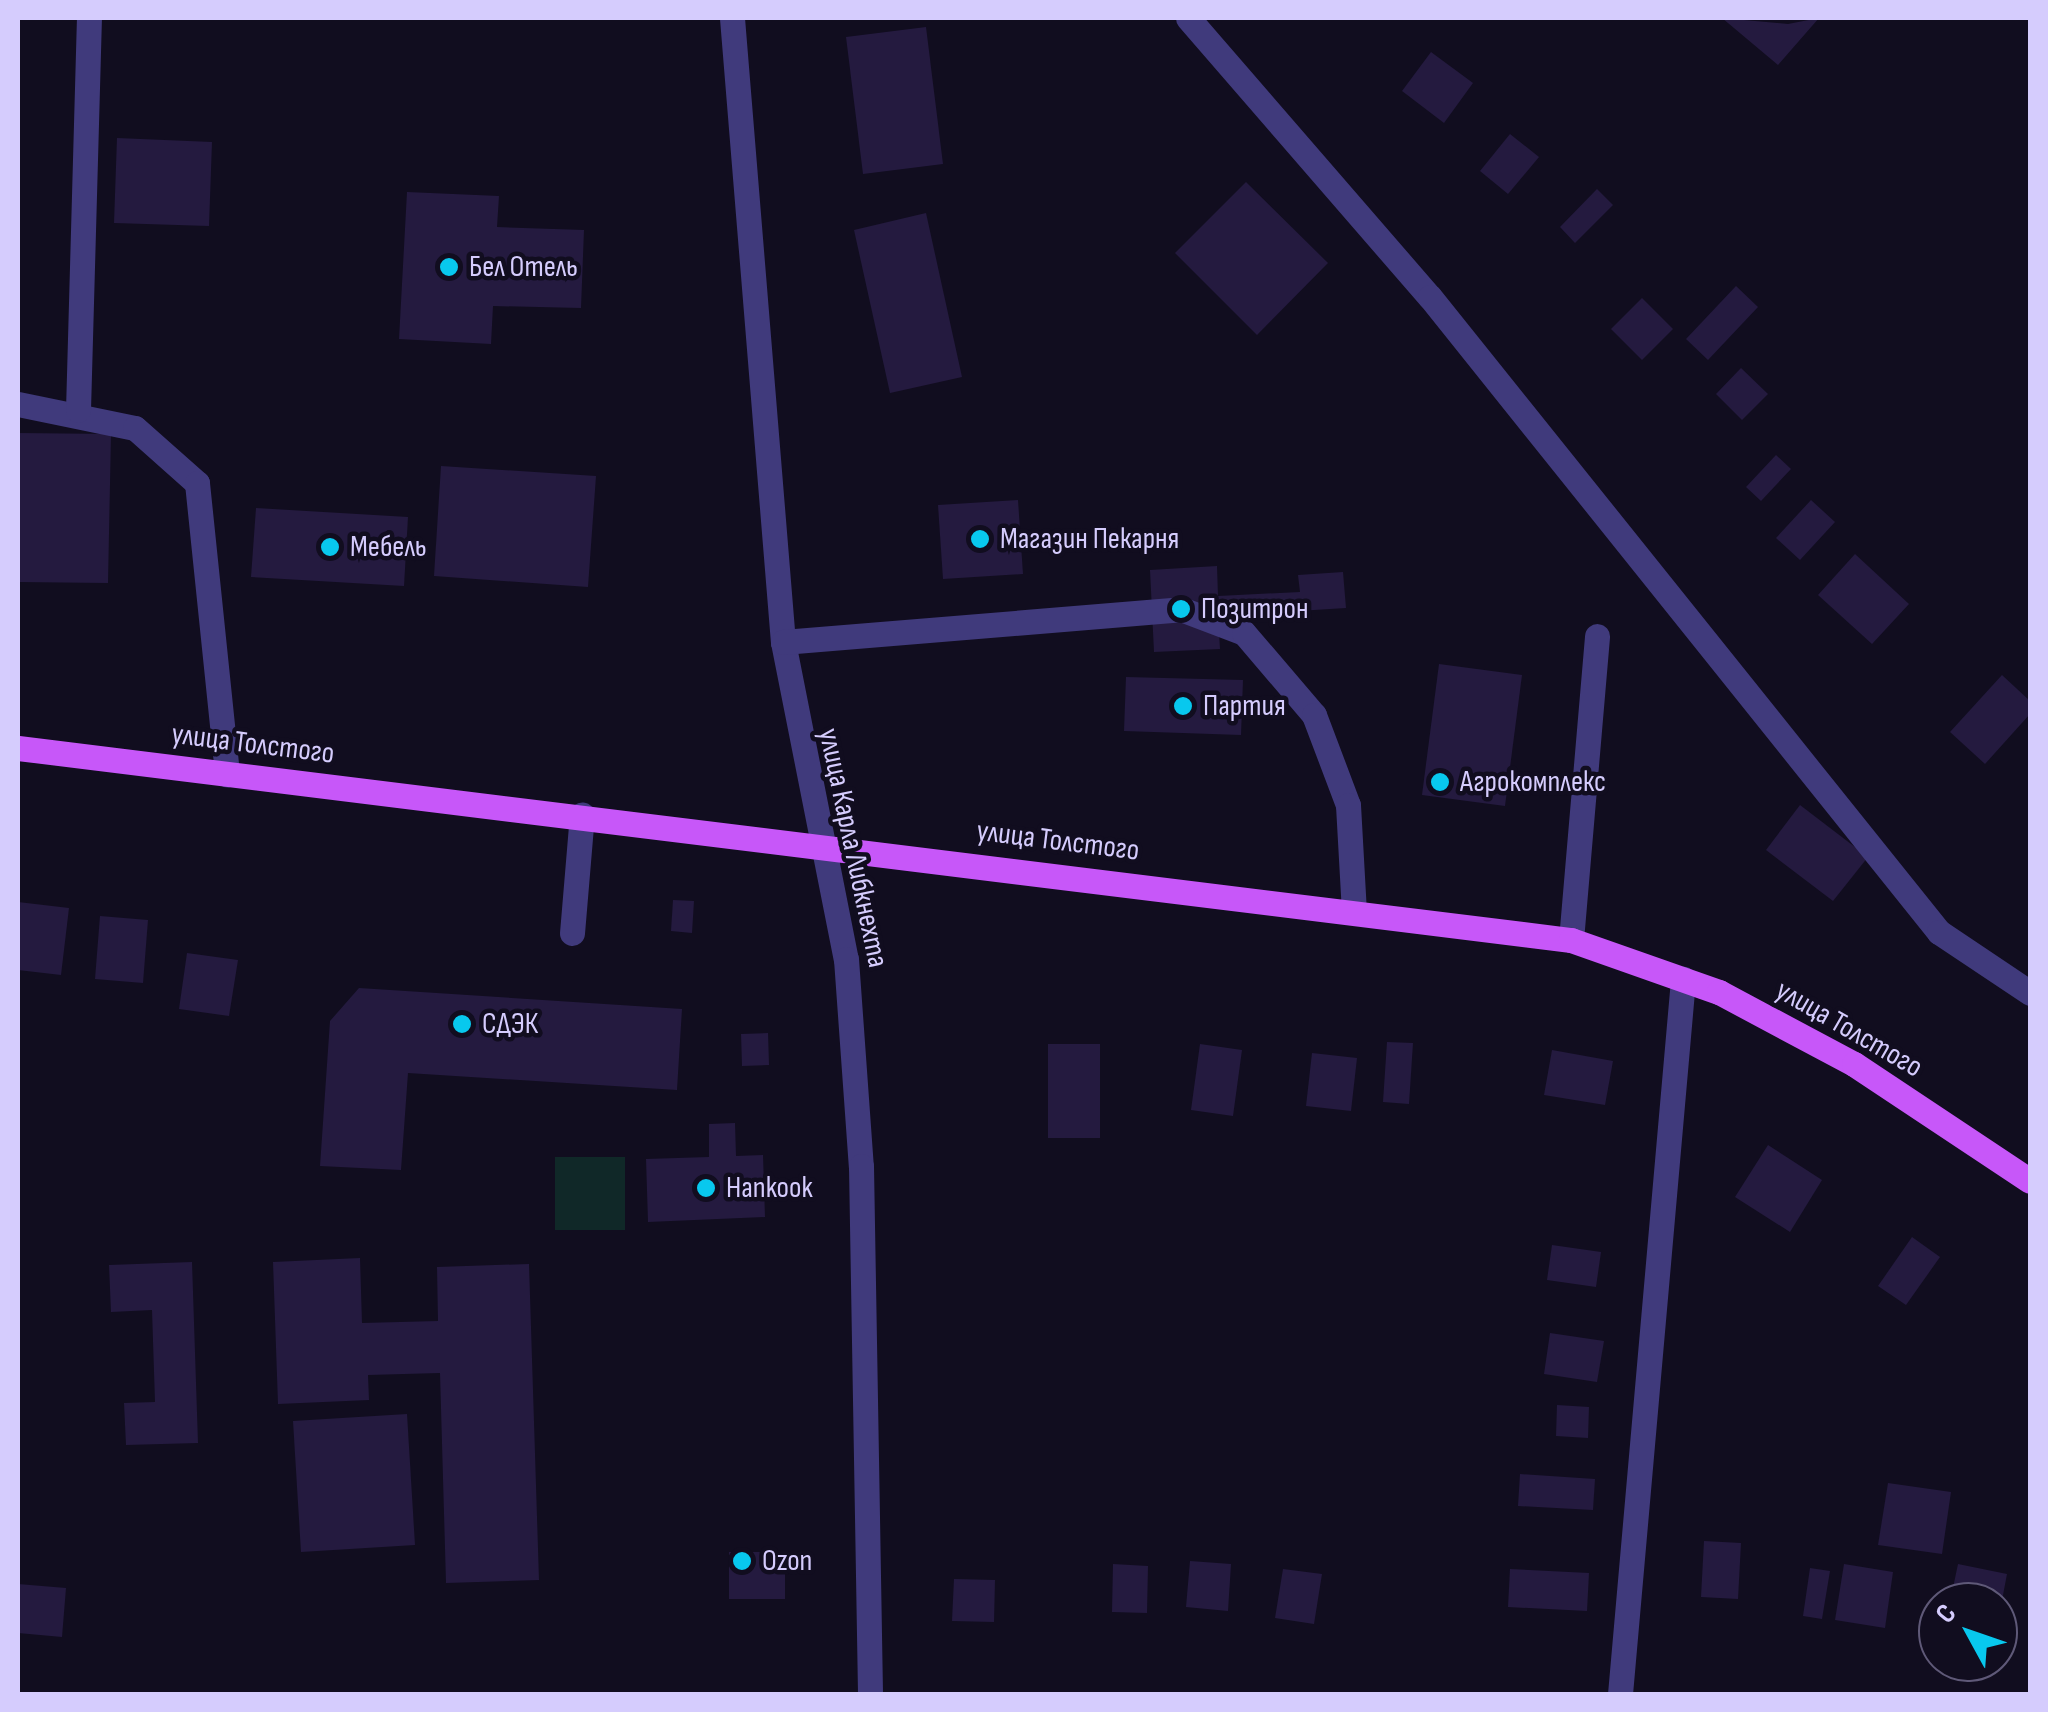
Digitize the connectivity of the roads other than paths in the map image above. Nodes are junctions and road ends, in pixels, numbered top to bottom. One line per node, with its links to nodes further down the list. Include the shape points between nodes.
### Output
1 (89, 18): 5 (street)
2 (732, 18): 7 (street, улица Карла Либкнехта)
3 (1188, 18): 16 (street, via 1430,297 1939,932)
4 (18, 404): 5 (street)
5 (78, 410): 9 (street, via 134,428 197,483)
6 (1597, 636): 14 (street)
7 (783, 642): 11 (street, улица Карла Либкнехта, via 796,742); 12 (street, via 1181,609 1244,633 1314,715 1348,805)
8 (18, 748): 9 (main road, улица Толстого)
9 (226, 774): 10 (main road, улица Толстого)
10 (582, 814): 11 (main road, улица Толстого); 13 (street)
11 (825, 844): 12 (main road, улица Толстого); 18 (street, улица Карла Либкнехта, via 846,959 861,1166)
12 (1354, 912): 14 (main road, улица Толстого)
13 (572, 933)
14 (1570, 940): 15 (main road, улица Толстого)
15 (1683, 979): 17 (main road, улица Толстого, via 1854,1064); 19 (street)
16 (2030, 994)
17 (2030, 1182)
18 (870, 1694)
19 (1620, 1694)

